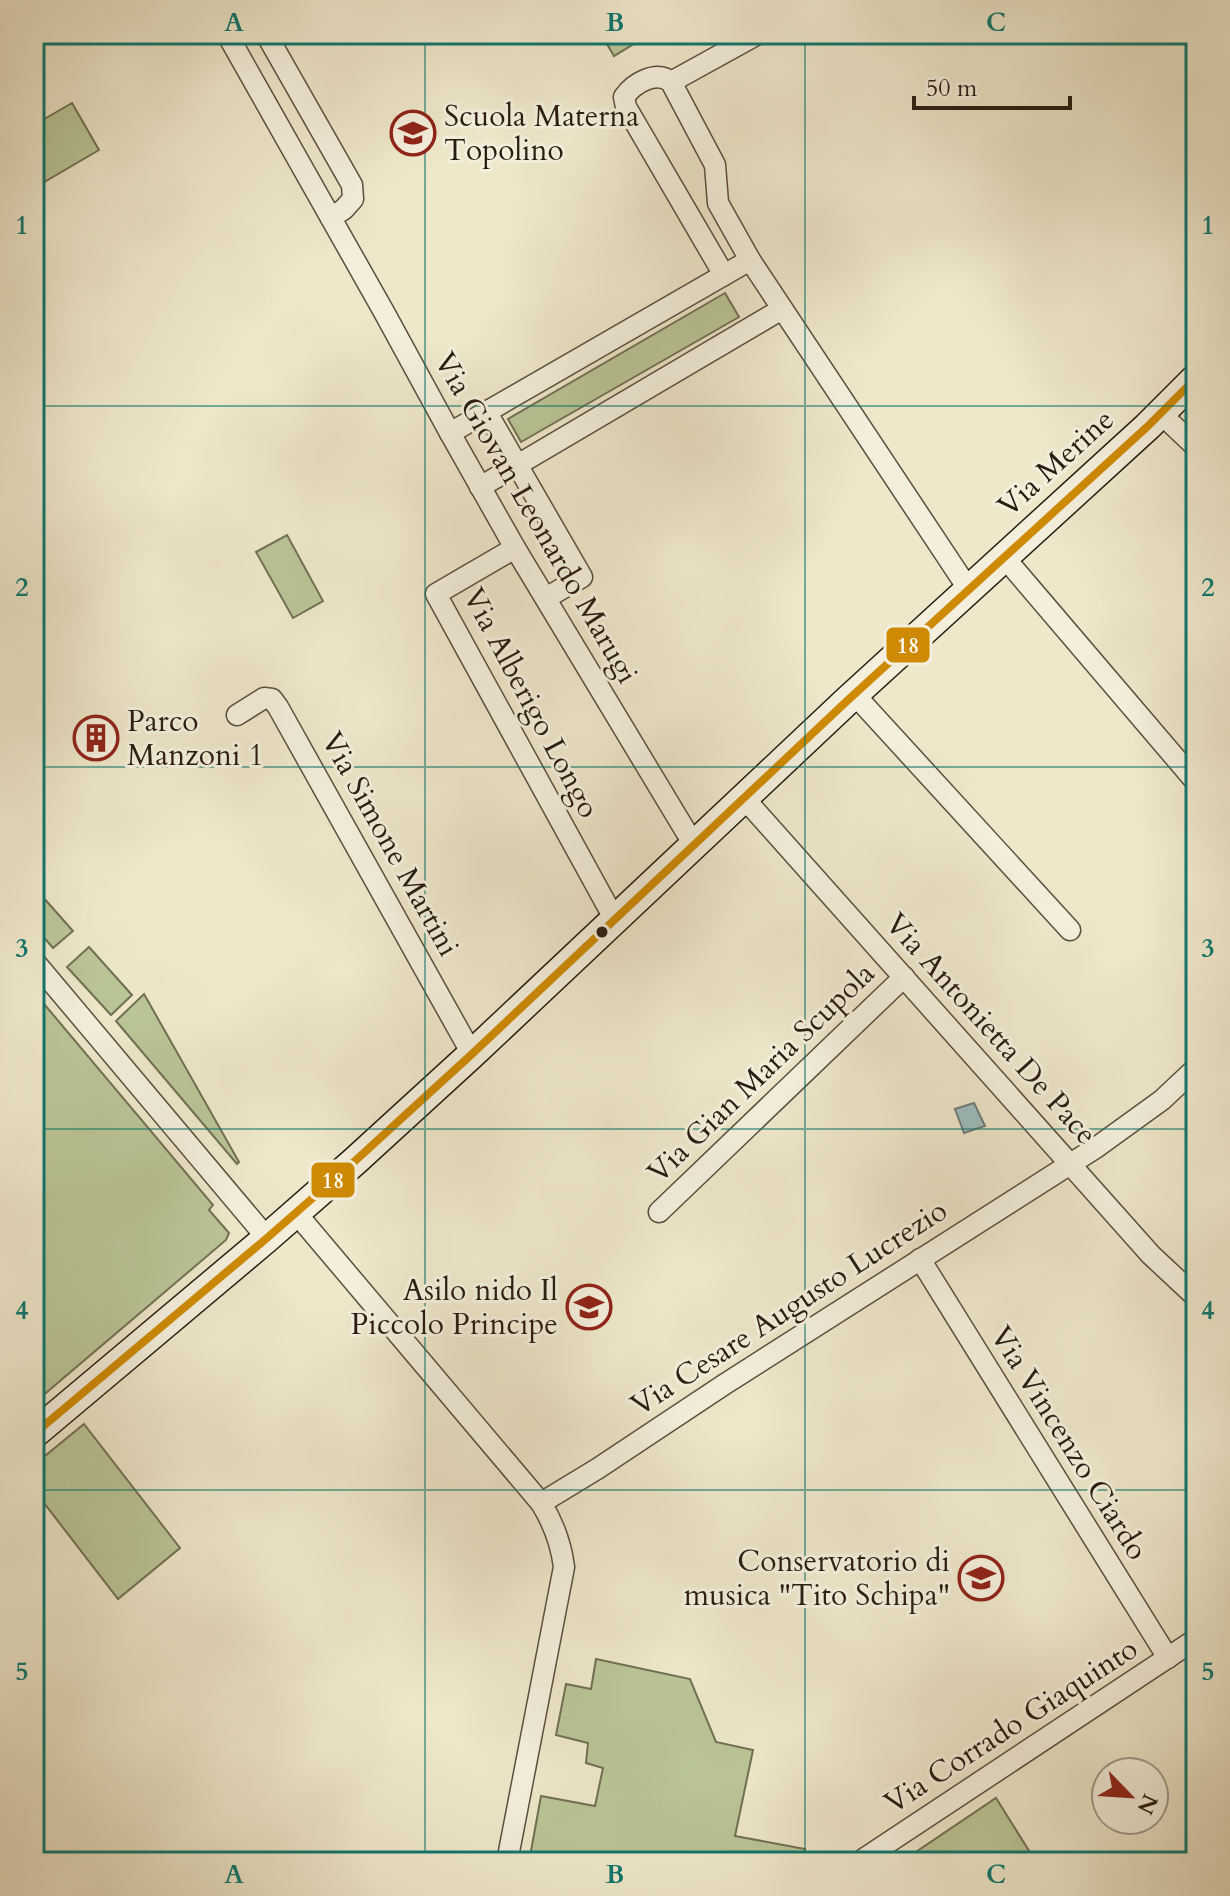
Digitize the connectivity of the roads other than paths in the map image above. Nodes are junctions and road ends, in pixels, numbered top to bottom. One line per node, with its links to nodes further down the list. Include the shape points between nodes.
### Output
1 (227, 34): 4 (street, Via Giovan Leonardo Marugi)
2 (758, 34): 5 (street)
3 (269, 38): 4 (street); 6 (street, via 352,185 353,199)
4 (241, 57): 6 (street, Via Giovan Leonardo Marugi)
5 (671, 82): 7 (street, via 715,165 718,203); 8 (street, via 655,76 629,90 626,107)
6 (331, 218): 13 (street, Via Giovan Leonardo Marugi)
7 (750, 260): 8 (street); 9 (street)
8 (724, 275): 11 (street)
9 (782, 309): 15 (street); 19 (street)
10 (1196, 378): 12 (main road, Via Merine)
11 (486, 411): 13 (street); 15 (street)
12 (1160, 413): 14 (street); 18 (main road, Via Merine)
13 (450, 433): 16 (street, Via Giovan Leonardo Marugi)
14 (1196, 447)
15 (518, 464): 16 (street); 20 (street, via 582,577)
16 (480, 487): 17 (street, Via Giovan Leonardo Marugi)
17 (515, 548): 20 (street, Via Giovan Leonardo Marugi); 26 (street, Via Alberigo Longo, via 436,594)
18 (1004, 557): 19 (main road, Via Merine); 23 (street)
19 (969, 590): 21 (main road, Via Merine)
20 (546, 598): 25 (street, Via Giovan Leonardo Marugi)
21 (854, 694): 24 (main road, Via Merine); 27 (street)
22 (237, 715): 30 (street, Via Simone Martini, via 264,698 278,707)
23 (1196, 782)
24 (744, 798): 25 (main road, Via Merine); 29 (street, Via Antonietta De Pace)
25 (694, 845): 26 (main road, Via Merine)
26 (615, 920): 30 (main road, Via Merine)
27 (1070, 930)
28 (34, 961): 35 (street)
29 (904, 977): 32 (street, Via Antonietta De Pace); 33 (street, Via Gian Maria Scupola)
30 (472, 1054): 34 (main road, Via Merine)
31 (1196, 1068): 32 (street, Via Cesare Augusto Lucrezio, via 1162,1100)
32 (1070, 1164): 36 (street, Via Cesare Augusto Lucrezio); 37 (street, Via Antonietta De Pace)
33 (659, 1212)
34 (296, 1213): 35 (main road, Via Merine); 39 (street)
35 (267, 1238): 38 (main road, Via Merine)
36 (920, 1259): 39 (street, Via Cesare Augusto Lucrezio); 41 (street, Via Vincenzo Ciardo)
37 (1196, 1297)
38 (34, 1434)
39 (541, 1503): 42 (street, via 561,1543 564,1567)
40 (1196, 1639): 41 (street, Via Corrado Giaquinto)
41 (1168, 1658): 43 (street, Via Corrado Giaquinto)
42 (507, 1862)
43 (859, 1862)

